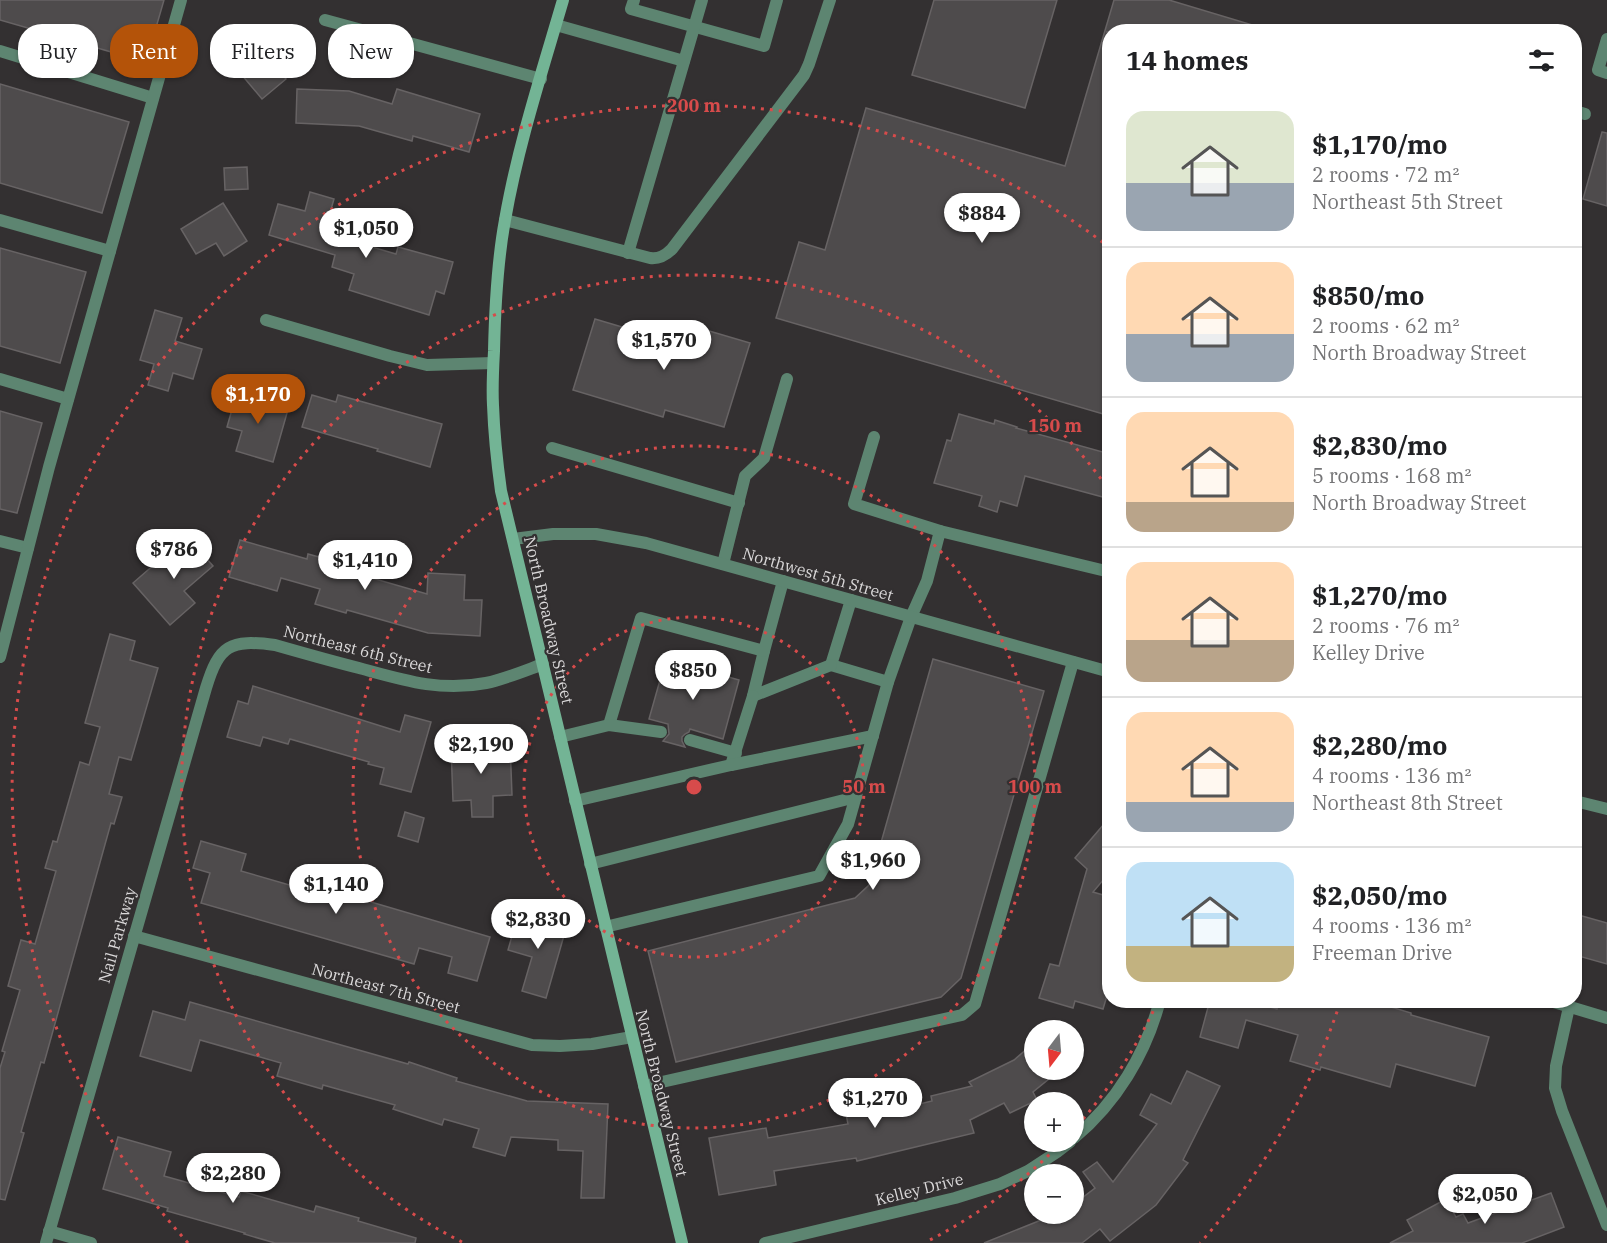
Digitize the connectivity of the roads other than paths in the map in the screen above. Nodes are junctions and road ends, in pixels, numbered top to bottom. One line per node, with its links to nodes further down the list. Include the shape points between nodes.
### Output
1 (181, 0): 15 (street)
2 (563, 0): 8 (main road, North Broadway Street)
3 (634, 0): 9 (street, via 631,9)
4 (702, 0): 9 (street)
5 (777, 0): 9 (street, via 764,46)
6 (830, 0): 19 (street, via 804,75 672,249 656,259)
7 (325, 20): 14 (street)
8 (556, 25): 12 (street); 14 (main road, North Broadway Street)
9 (694, 26): 12 (street)
10 (1607, 39): 13 (street)
11 (0, 51): 15 (street)
12 (684, 61): 19 (street)
13 (1602, 71)
14 (541, 79): 17 (main road, North Broadway Street)
15 (153, 98): 18 (street)
16 (0, 220): 18 (street)
17 (505, 220): 19 (street); 21 (main road, North Broadway Street)
18 (110, 251): 24 (street)
19 (628, 253)
20 (266, 320): 21 (street, via 427,364)
21 (493, 363): 29 (main road, North Broadway Street, via 495,444)
22 (0, 379): 24 (street)
23 (787, 379): 27 (street, via 764,458 745,476)
24 (68, 399): 31 (street)
25 (874, 437): 28 (street, via 854,504)
26 (552, 448): 27 (street)
27 (739, 503): 32 (street)
28 (940, 531): 33 (street); 36 (street, via 927,581)
29 (513, 539): 32 (street, Northwest 5th Street, via 596,534); 41 (main road, North Broadway Street)
30 (0, 541): 31 (street)
31 (28, 548): 39 (street)
32 (723, 564): 34 (street, Northwest 5th Street)
33 (1102, 570)
34 (783, 581): 35 (street, Northwest 5th Street); 38 (street)
35 (851, 600): 36 (street, Northwest 5th Street); 42 (street)
36 (911, 617): 40 (street, Northwest 5th Street); 44 (street)
37 (235, 645): 41 (street, Northeast 6th Street, via 275,645 422,685 484,683); 58 (street, Nail Parkway, via 218,657 211,671)
38 (764, 651): 45 (street); 46 (street, via 641,618)
39 (0, 657)
40 (1073, 662): 43 (street, Northwest 5th Street); 64 (street, via 975,1004 962,1015)
41 (543, 664): 48 (main road, North Broadway Street)
42 (831, 664): 44 (street); 45 (street)
43 (1102, 670)
44 (888, 682): 49 (street)
45 (753, 696): 51 (street)
46 (609, 725): 47 (street); 48 (street)
47 (661, 732)
48 (560, 736): 53 (main road, North Broadway Street)
49 (873, 736): 51 (street); 52 (street)
50 (690, 740): 51 (street)
51 (734, 759): 53 (street)
52 (856, 797): 56 (street); 57 (street, via 848,824 819,876)
53 (575, 801): 56 (main road, North Broadway Street)
54 (1582, 803): 55 (street)
55 (1607, 809)
56 (590, 864): 57 (main road, North Broadway Street)
57 (605, 927): 63 (main road, North Broadway Street)
58 (134, 936): 63 (street, Northeast 7th Street, via 532,1045 572,1046); 68 (street, Nail Parkway)
59 (1157, 1008): 65 (street, via 1128,1076)
60 (1569, 1008): 67 (street, via 1555,1088)
61 (1572, 1008): 62 (street)
62 (1607, 1018)
63 (632, 1037): 64 (main road, North Broadway Street)
64 (644, 1086): 70 (main road, North Broadway Street)
65 (1084, 1130)
66 (1058, 1152): 71 (street, Kelley Drive, via 1000,1184 955,1198)
67 (1607, 1224)
68 (47, 1237): 69 (street)
69 (91, 1243)
70 (682, 1243)
71 (765, 1243)

